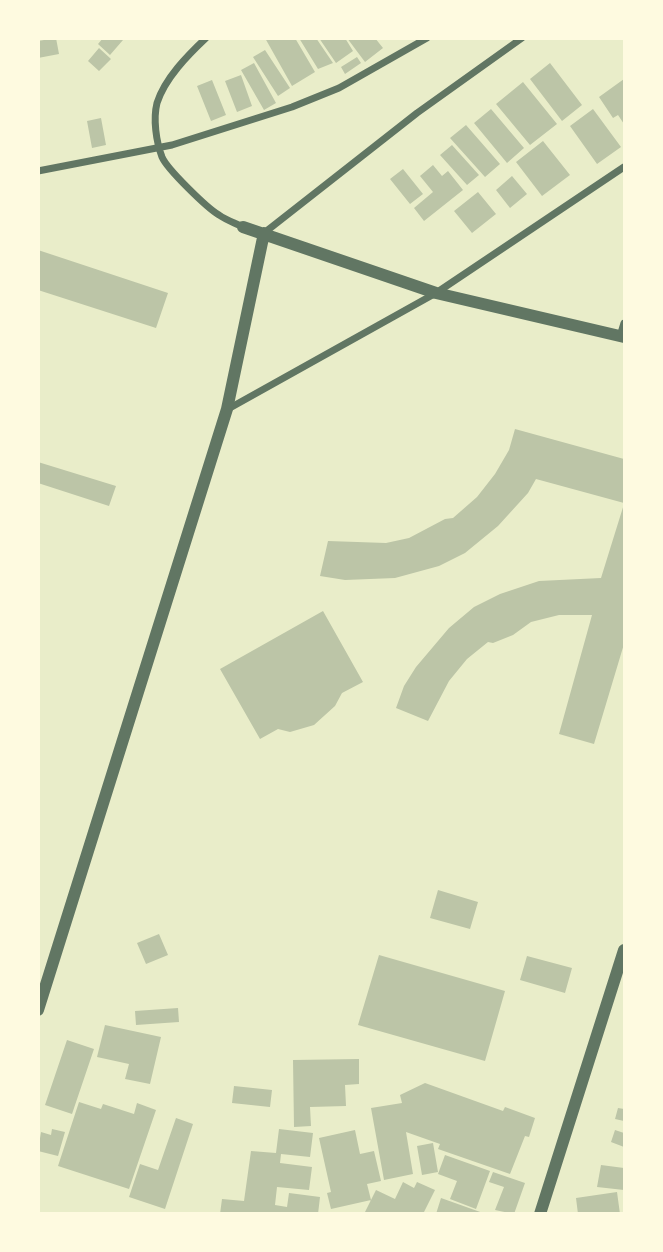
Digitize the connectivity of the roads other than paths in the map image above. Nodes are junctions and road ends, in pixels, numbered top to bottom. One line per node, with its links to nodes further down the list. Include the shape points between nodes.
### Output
1 (206, 38): 4 (street, via 170,79 157,103)
2 (428, 38): 4 (street, via 327,93)
3 (522, 38): 8 (street)
4 (160, 148): 6 (street); 7 (street, via 163,159 196,195 217,214)
5 (625, 167): 9 (street)
6 (38, 171)
7 (243, 227): 8 (street)
8 (264, 233): 9 (street); 11 (street)
9 (436, 293): 10 (street); 11 (street)
10 (623, 332)
11 (228, 409): 13 (street)
12 (625, 950): 14 (street)
13 (38, 1010)
14 (540, 1213)

